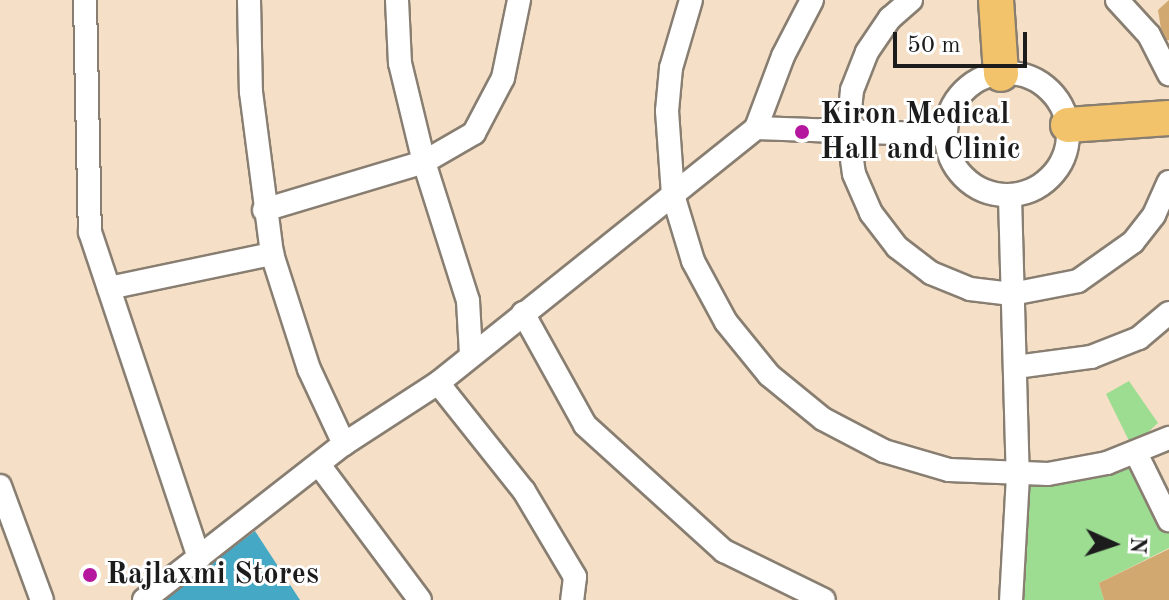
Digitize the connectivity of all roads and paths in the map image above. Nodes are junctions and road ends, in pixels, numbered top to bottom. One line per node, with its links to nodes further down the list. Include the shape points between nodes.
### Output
1 (85, 0): 23 (street, via 90,232)
2 (249, 0): 21 (street, via 251,92)
3 (397, 0): 17 (street, via 400,63)
4 (519, 0): 17 (street, via 503,78 474,133)
5 (691, 0): 19 (street, via 671,68 667,111)
6 (812, 0): 14 (street, via 783,56)
7 (911, 0): 15 (street, via 890,18 867,52 852,90)
8 (996, 0): 10 (main road)
9 (1117, 0): 11 (street, via 1149,35)
10 (1001, 74): 13 (street, via 1017,71 1049,88); 16 (street, via 981,76 953,100)
11 (1169, 74)
12 (1169, 118): 13 (main road)
13 (1068, 125): 20 (street, via 1066,156 1044,185)
14 (756, 128): 15 (street); 19 (street)
15 (848, 131): 16 (street); 24 (street, via 860,187 871,213 897,247 931,273 970,289)
16 (943, 135): 20 (street, via 953,167 977,190)
17 (424, 162): 21 (street); 27 (street, via 468,301)
18 (1169, 182): 24 (street, via 1154,215 1108,264 1046,291)
19 (673, 195): 25 (street); 34 (street, via 693,261 726,322 769,375 801,401 884,451 949,470)
20 (1010, 197): 24 (street)
21 (264, 210): 22 (street)
22 (272, 254): 23 (street); 31 (street, via 309,369)
23 (109, 288): 37 (street)
24 (1012, 294): 28 (street)
25 (523, 313): 27 (street); 42 (street, via 585,425 724,551)
26 (1169, 313): 28 (street, via 1139,338 1091,357)
27 (471, 355): 29 (street)
28 (1016, 367): 34 (street)
29 (438, 383): 31 (street); 41 (street, via 524,491 575,577)
30 (1169, 438): 32 (street)
31 (344, 444): 33 (street)
32 (1136, 453): 34 (street, via 1078,470); 36 (street)
33 (320, 466): 37 (street); 40 (street)
34 (1018, 476): 43 (street)
35 (0, 486): 38 (street)
36 (1169, 520)
37 (199, 558): 39 (street)
38 (42, 600)
39 (144, 600)
40 (420, 600)
41 (572, 600)
42 (824, 600)
43 (1011, 600)

